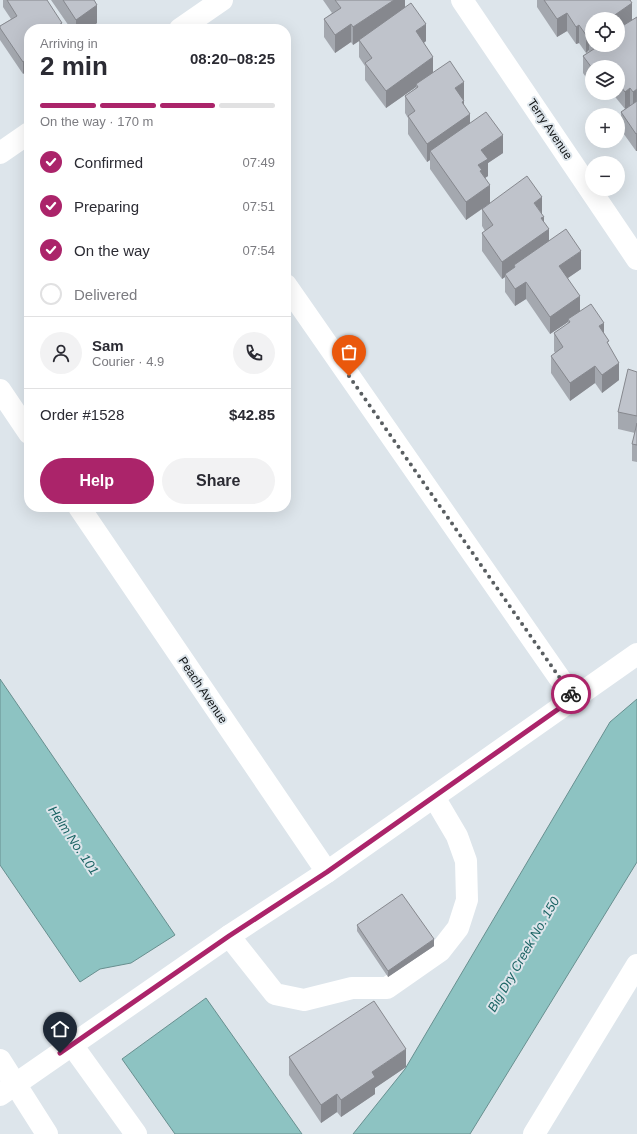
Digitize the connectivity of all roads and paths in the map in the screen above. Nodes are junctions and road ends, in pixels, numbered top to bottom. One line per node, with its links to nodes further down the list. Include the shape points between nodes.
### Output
1 (222, 0): 3 (street)
2 (462, 0): 6 (street, Terry Avenue)
3 (187, 24)
4 (24, 136): 5 (street)
5 (0, 153)
6 (637, 259)
7 (291, 292): 12 (street)
8 (0, 390): 9 (street)
9 (24, 426)
10 (83, 512): 14 (street, Peach Avenue)
11 (637, 654): 12 (street)
12 (574, 698): 13 (street)
13 (434, 798): 14 (street); 15 (street, via 457,836 466,861 467,900 458,928 440,951 387,988 352,988 304,1000 275,994)
14 (327, 872): 15 (street)
15 (229, 936): 17 (street)
16 (637, 965): 22 (street)
17 (72, 1045): 19 (street); 21 (street)
18 (0, 1060): 19 (street)
19 (8, 1090): 20 (street)
20 (47, 1134)
21 (136, 1134)
22 (534, 1134)

